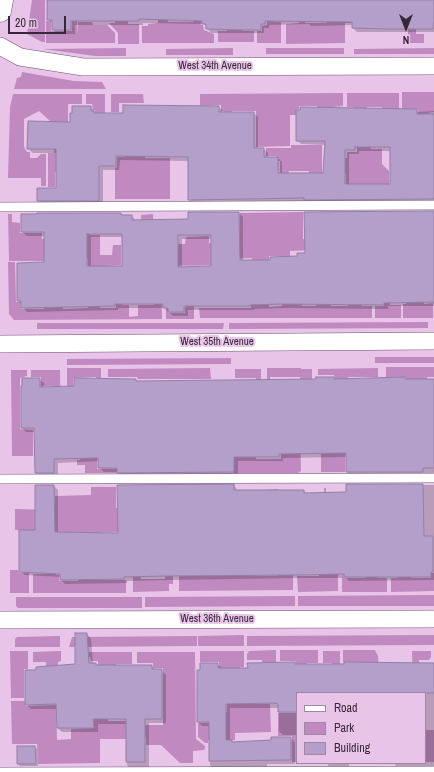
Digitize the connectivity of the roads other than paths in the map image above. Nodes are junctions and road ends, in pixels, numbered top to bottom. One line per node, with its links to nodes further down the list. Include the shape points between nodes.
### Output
1 (2, 0): 2 (main road)
2 (0, 11)
3 (0, 46): 4 (street, West 34th Avenue, via 20,57 83,67)
4 (434, 66)
5 (434, 205): 6 (lane)
6 (0, 207)
7 (434, 341): 8 (street, West 35th Avenue)
8 (0, 344)
9 (434, 478): 10 (lane)
10 (0, 479)
11 (434, 619): 12 (street, West 36th Avenue)
12 (0, 620)
13 (434, 771): 14 (lane)
14 (0, 772)

